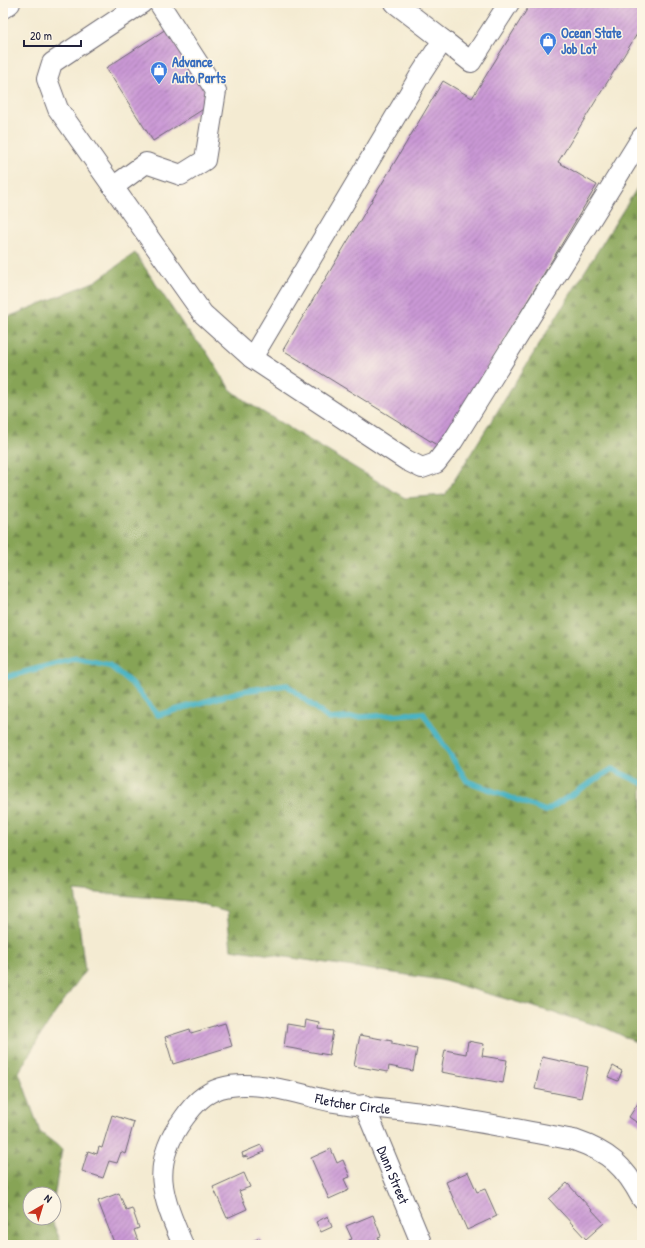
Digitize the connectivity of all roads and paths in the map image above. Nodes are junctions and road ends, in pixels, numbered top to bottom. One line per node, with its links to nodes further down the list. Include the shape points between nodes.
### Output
1 (9, 3): 6 (main road)
2 (142, 3): 9 (street, via 52,63 47,80 58,109)
3 (159, 3): 9 (street, via 216,91 205,160 181,175 146,163)
4 (395, 3): 7 (street)
5 (509, 3): 7 (street, via 471,62)
6 (3, 7)
7 (443, 40): 10 (street)
8 (642, 137): 10 (street, via 453,441 436,463 422,468 406,460)
9 (113, 187): 10 (street, via 203,314)
10 (252, 358)
11 (364, 1105): 12 (street, Fletcher Circle, via 488,1124 574,1140 592,1146 622,1166); 13 (street, Fletcher Circle, via 240,1085 220,1088 205,1095 192,1107 174,1133 165,1152 161,1171 166,1197); 14 (street, Dunn Street)
12 (642, 1199)
13 (183, 1245)
14 (422, 1245)

